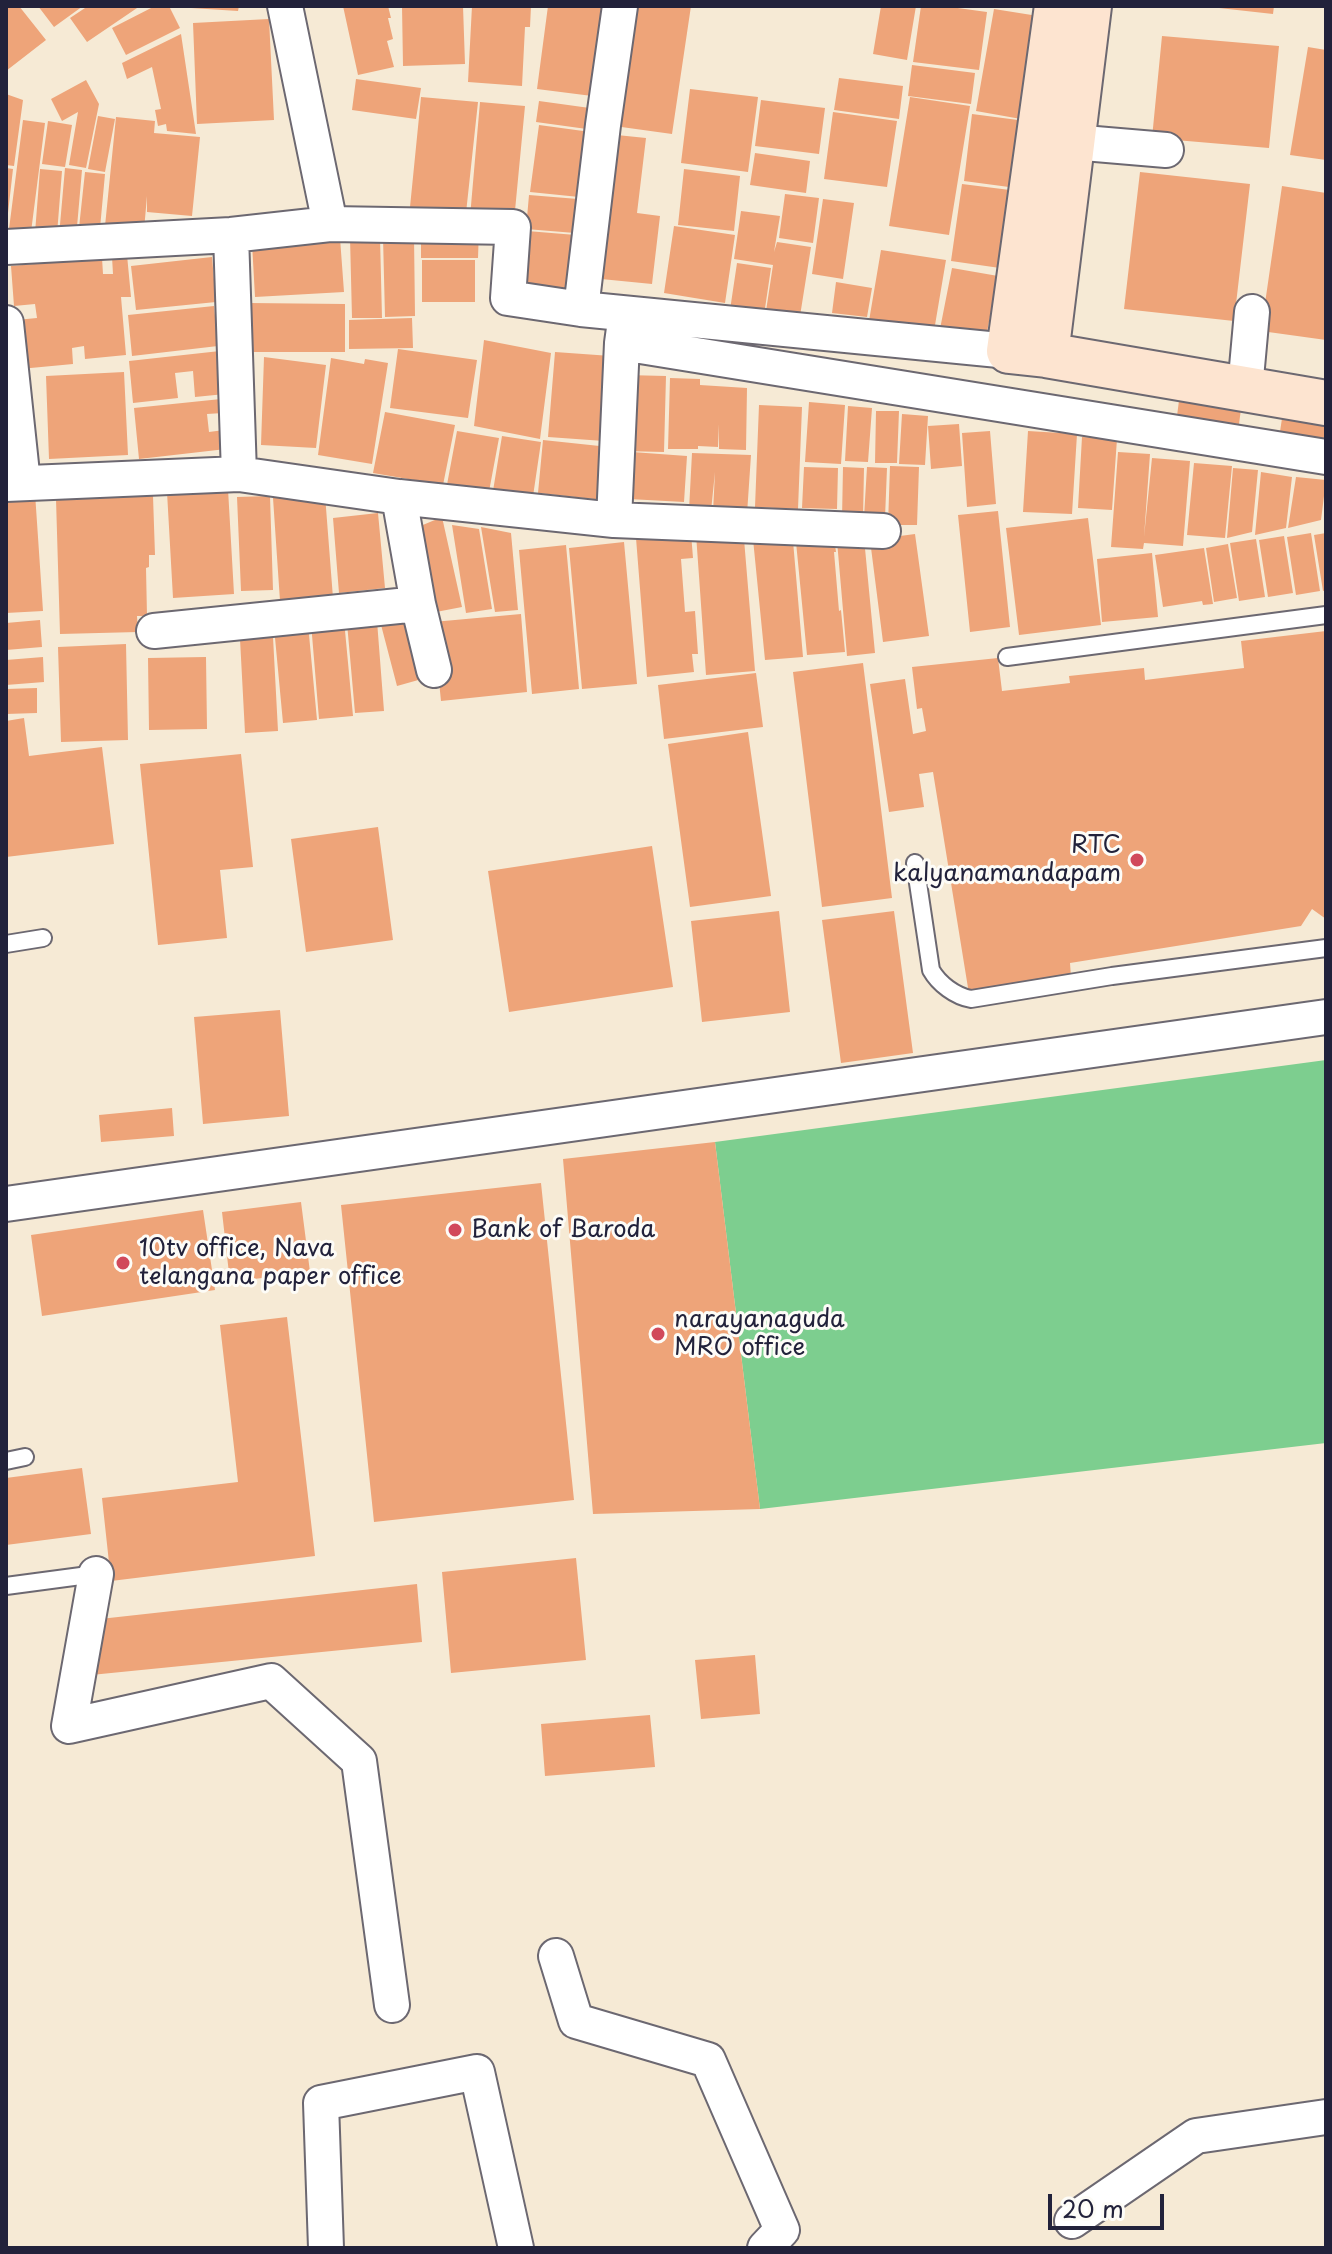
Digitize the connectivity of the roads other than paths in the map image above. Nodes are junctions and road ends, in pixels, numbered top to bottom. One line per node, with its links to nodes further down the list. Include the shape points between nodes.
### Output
1 (285, 6): 6 (street)
2 (620, 6): 9 (street)
3 (1074, 7): 4 (street); 13 (street)
4 (1072, 142): 5 (street); 13 (street)
5 (1166, 150)
6 (330, 224): 7 (street); 9 (street, via 513,227 508,298)
7 (231, 235): 8 (street); 17 (street)
8 (6, 247)
9 (581, 309): 12 (street)
10 (1252, 312): 14 (street)
11 (6, 323): 18 (street)
12 (624, 328): 13 (street); 16 (street); 20 (street)
13 (1027, 353): 14 (street)
14 (1245, 389): 15 (street)
15 (1326, 403)
16 (1326, 457)
17 (239, 474): 18 (street); 19 (street)
18 (14, 484)
19 (399, 497): 20 (street); 22 (street)
20 (614, 520): 21 (street)
21 (883, 531)
22 (418, 604): 24 (street); 26 (street)
23 (1326, 615): 25 (lane)
24 (154, 631)
25 (1007, 657)
26 (434, 670)
27 (915, 863): 30 (lane, via 931,970 971,999)
28 (43, 938): 29 (lane)
29 (6, 944)
30 (1326, 948)
31 (1326, 1017): 32 (street)
32 (6, 1204)
33 (25, 1457): 34 (lane)
34 (6, 1461)
35 (96, 1574): 36 (lane); 38 (street, via 69,1726 271,1681 359,1761)
36 (6, 1586)
37 (556, 1956): 43 (street, via 576,2021 708,2060 782,2230)
38 (392, 2005)
39 (1326, 2117): 40 (street, via 1196,2136)
40 (1072, 2221)
41 (326, 2248): 42 (street, via 321,2103 477,2072)
42 (516, 2248)
43 (765, 2248)

